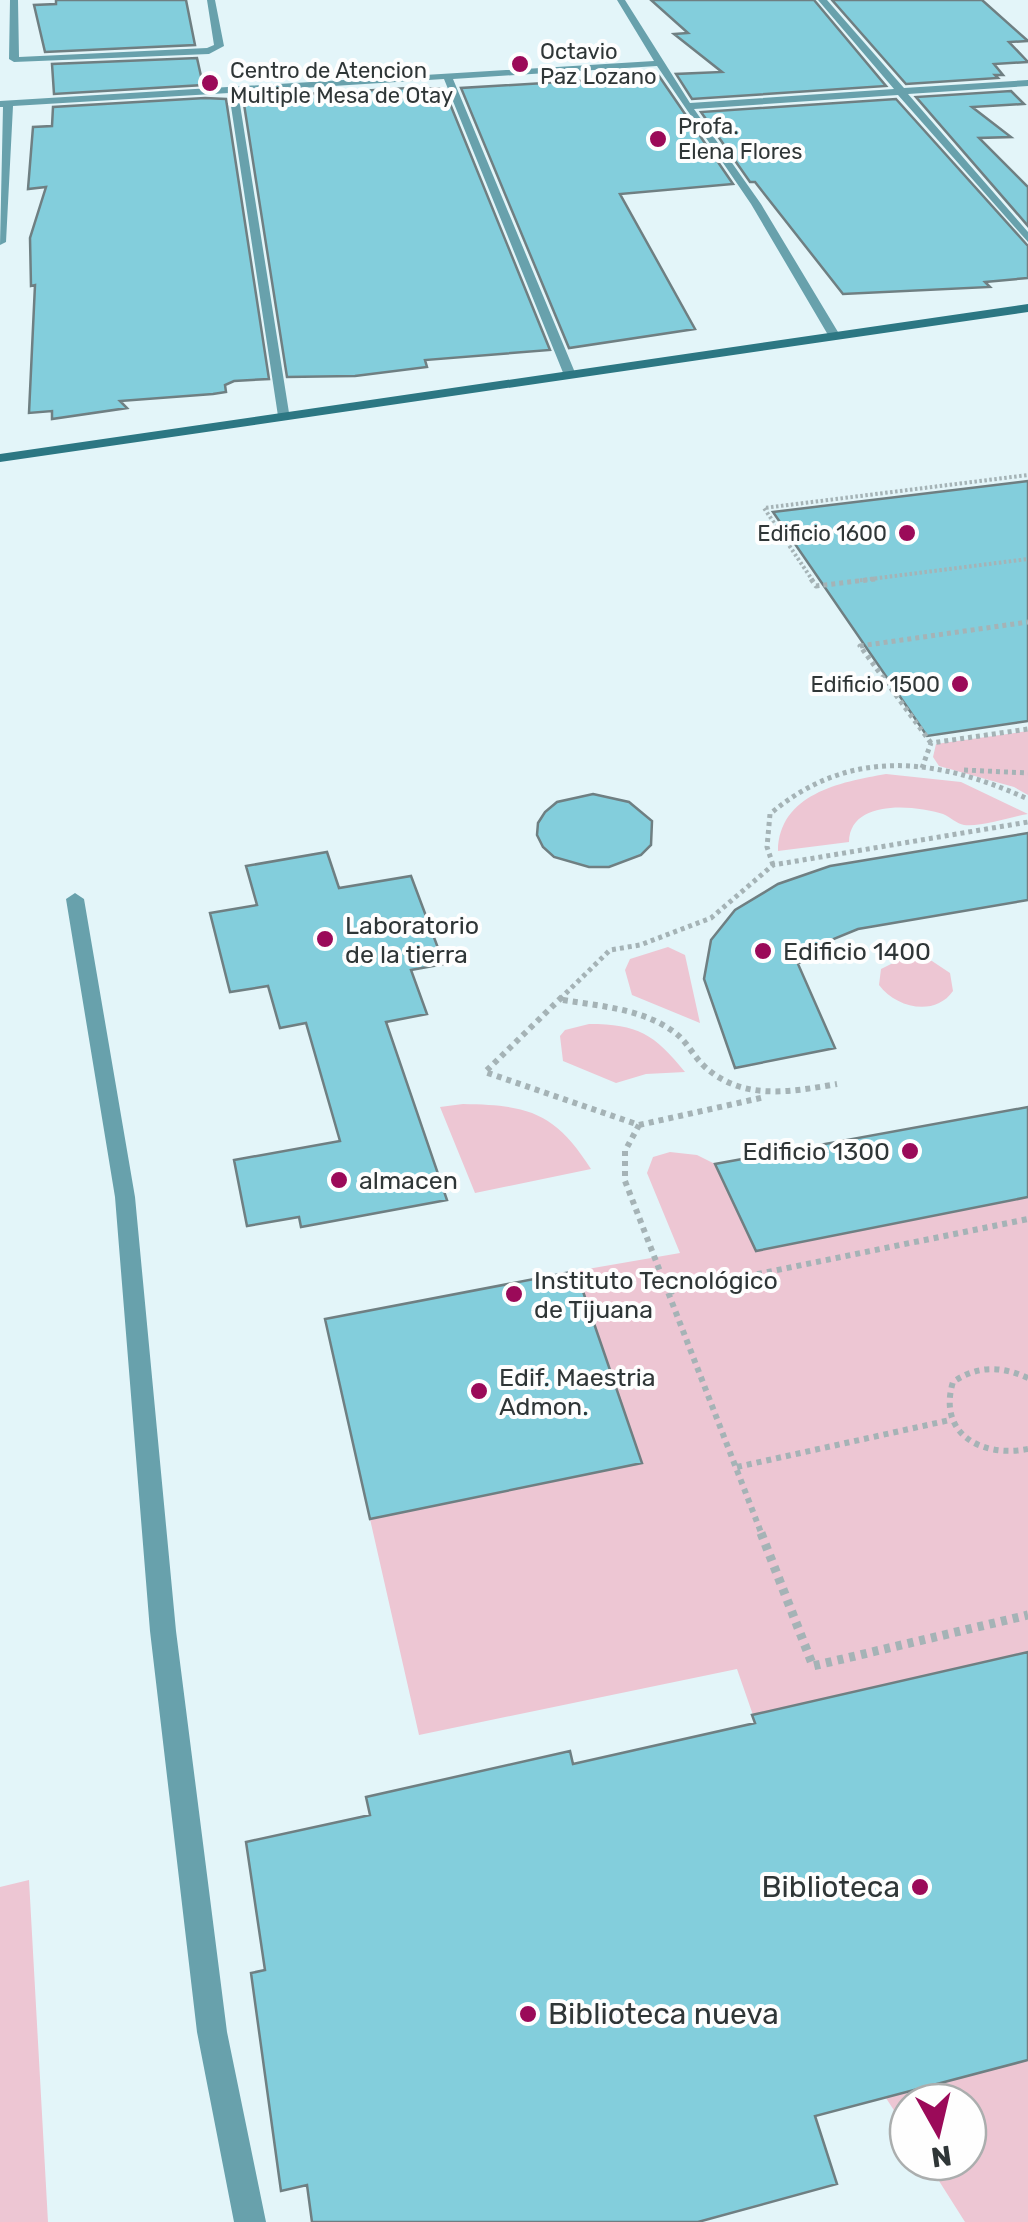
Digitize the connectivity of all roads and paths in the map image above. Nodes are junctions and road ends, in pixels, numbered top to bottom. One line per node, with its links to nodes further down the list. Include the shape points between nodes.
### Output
1 (14, 0): 2 (street, via 19,60 210,51 218,46)
2 (211, 0)
3 (621, 0): 5 (street)
4 (822, 0): 9 (street)
5 (660, 63): 6 (street); 11 (street)
6 (447, 76): 8 (street); 16 (street)
7 (1028, 83): 9 (street)
8 (233, 90): 10 (street); 17 (street)
9 (901, 92): 11 (street); 12 (street)
10 (4, 103): 13 (street)
11 (687, 106): 15 (street, via 756,204)
12 (1028, 239)
13 (0, 242)
14 (1028, 308): 15 (street)
15 (835, 337): 16 (street)
16 (570, 375): 17 (street)
17 (284, 416): 18 (street)
18 (0, 458)
19 (1028, 475): 20 (path, via 764,508 816,586)
20 (1028, 558)
21 (1028, 622): 23 (path, via 860,646)
22 (1028, 728): 23 (path)
23 (930, 743): 24 (path)
24 (922, 768): 25 (path); 29 (path, via 861,768 800,788 770,814)
25 (938, 769): 26 (path); 27 (path)
26 (1028, 773)
27 (1027, 796)
28 (1028, 822): 29 (path)
29 (772, 865): 31 (path, via 710,918 610,950)
30 (75, 899): 43 (street, via 124,1197 163,1630 212,2032)
31 (562, 1000): 33 (path, via 635,1013 664,1026 702,1065 740,1089); 34 (path, via 485,1072)
32 (837, 1084): 33 (path)
33 (790, 1092): 34 (path)
34 (639, 1125): 36 (path, via 626,1142 625,1181)
35 (1028, 1220): 36 (path)
36 (669, 1292): 41 (path)
37 (1028, 1378): 38 (path, via 996,1367 964,1373 947,1394)
38 (950, 1420): 39 (path, via 988,1450); 41 (path)
39 (1025, 1451): 40 (path)
40 (1028, 1464)
41 (736, 1467): 42 (path, via 813,1666)
42 (1028, 1614)
43 (250, 2222)

